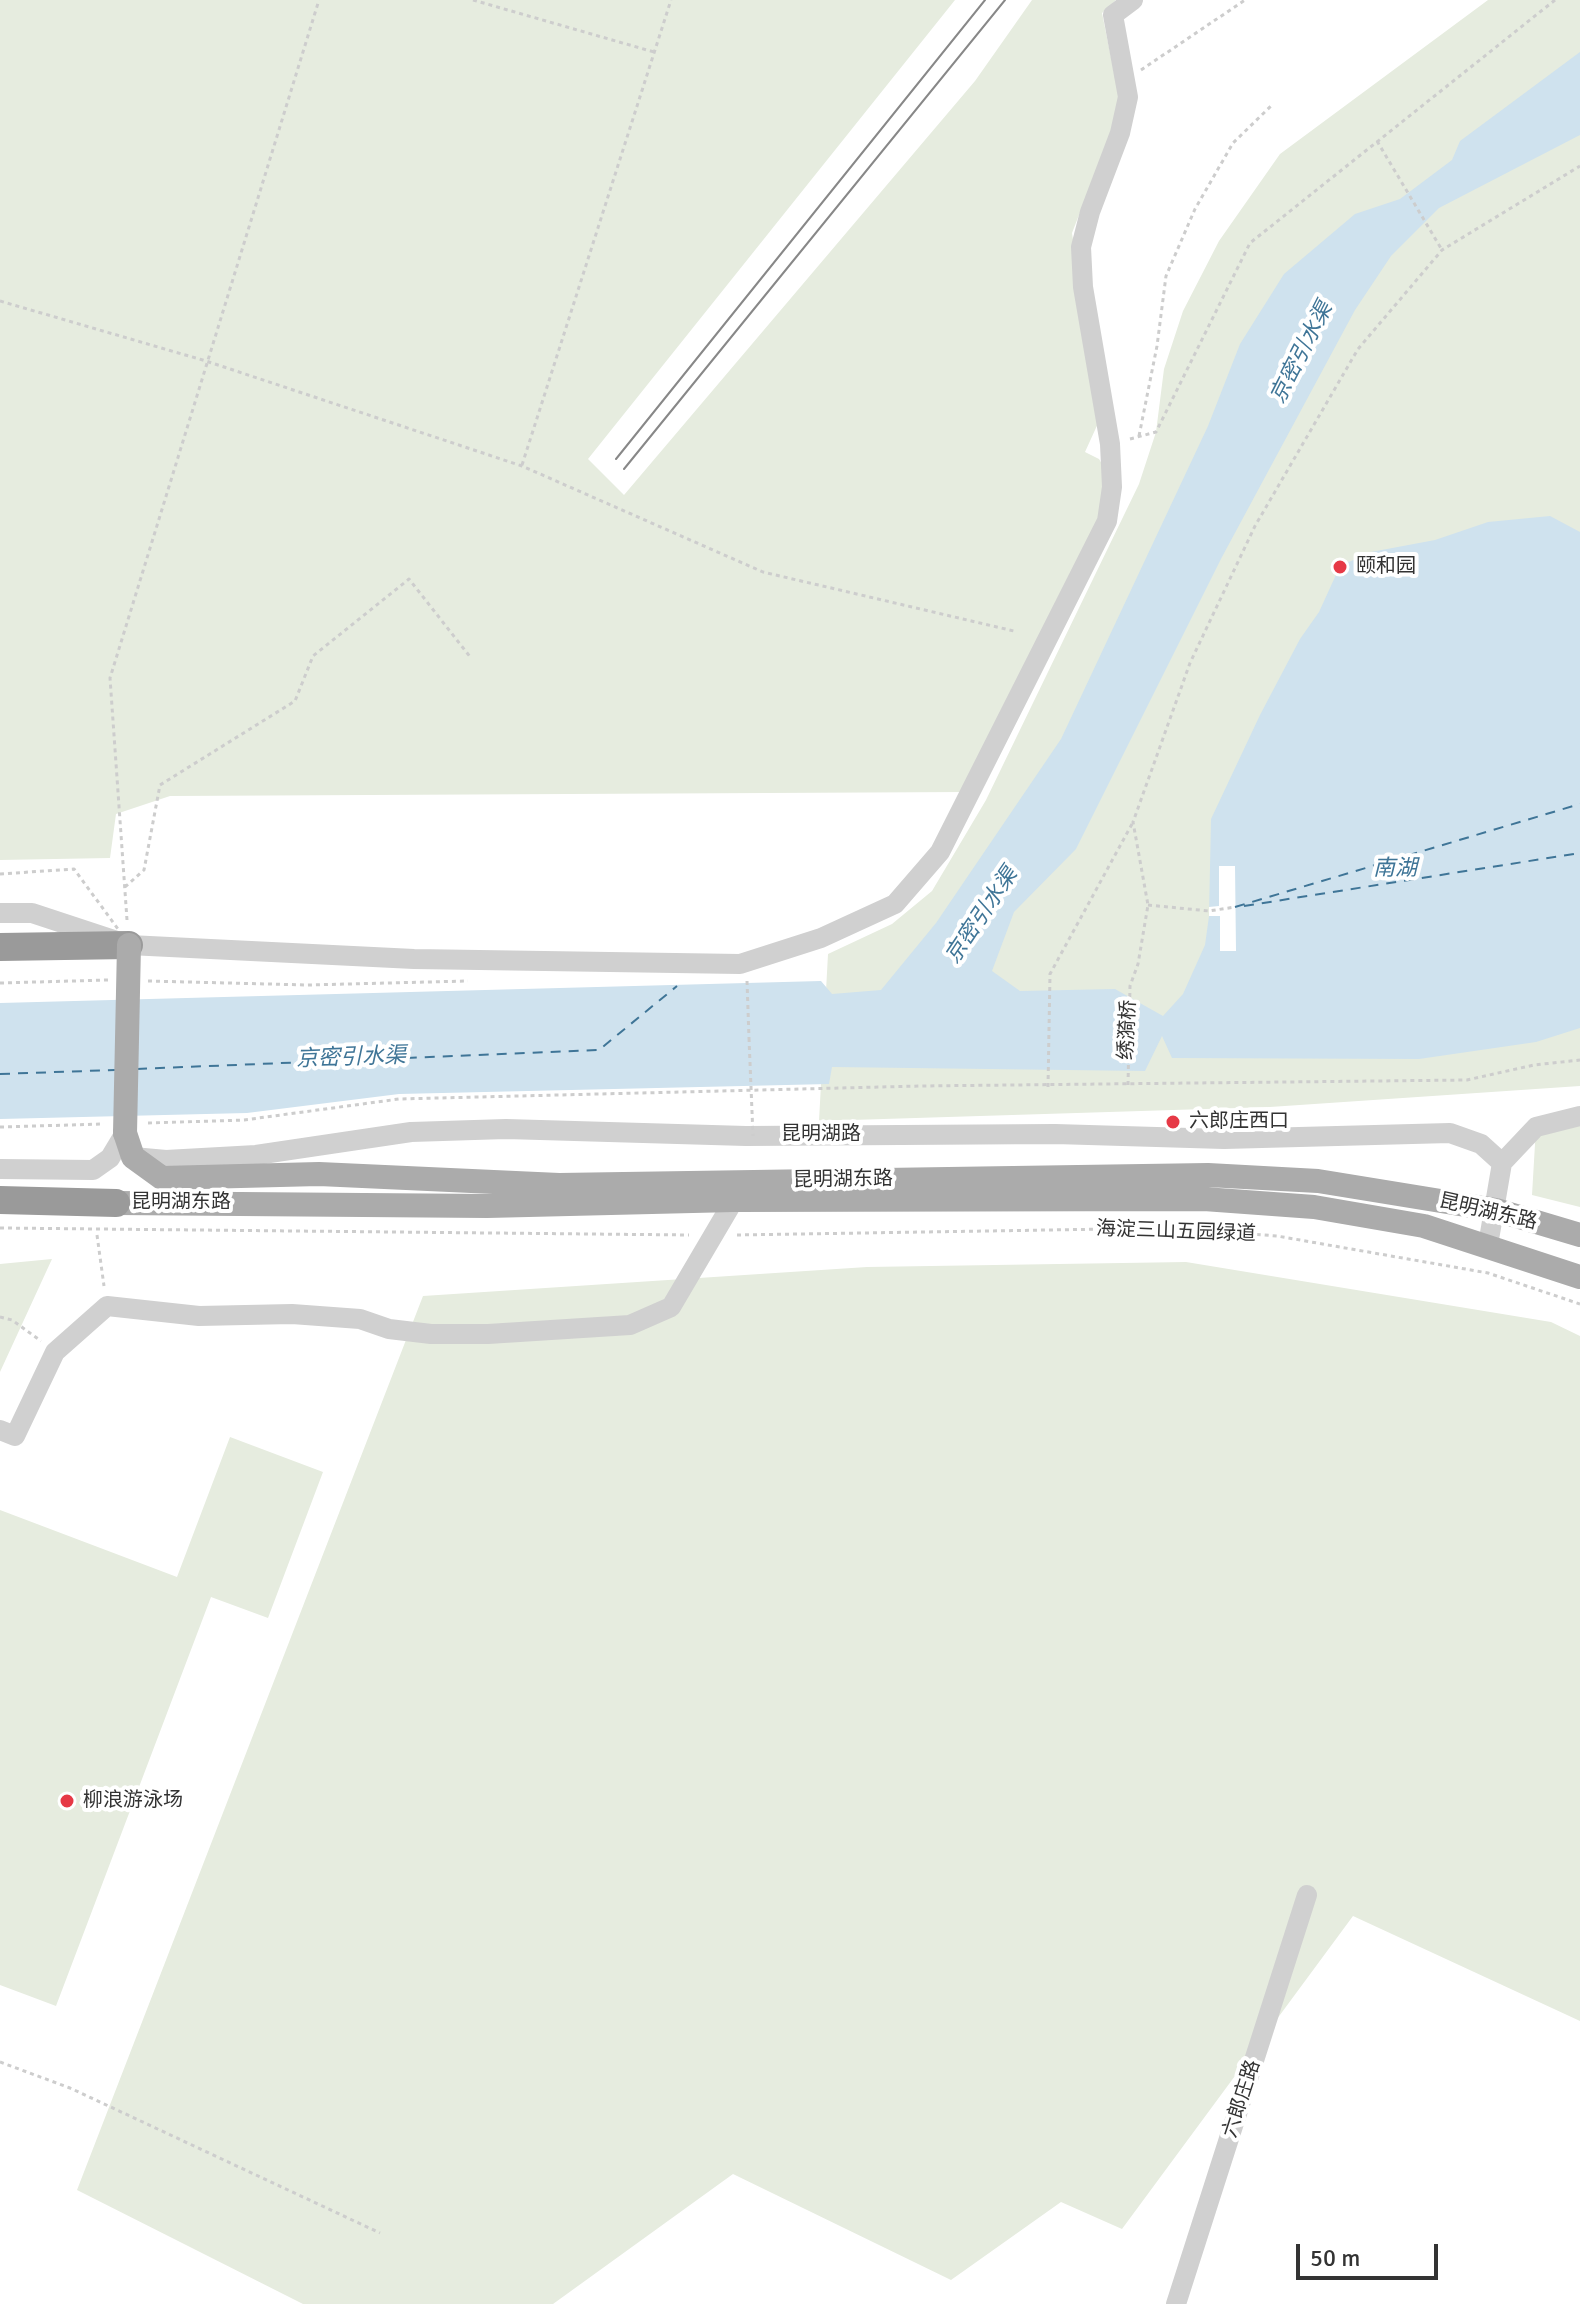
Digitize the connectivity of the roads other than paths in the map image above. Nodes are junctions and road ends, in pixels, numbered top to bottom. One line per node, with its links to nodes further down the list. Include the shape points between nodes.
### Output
1 (1133, 0): 3 (street, via 1113,15 1128,97 1081,247 1110,444 1107,521 940,852 895,904 821,938 747,962 414,959)
2 (0, 913): 3 (street, via 32,913)
3 (129, 945): 4 (highway); 6 (main road, bridge)
4 (0, 947)
5 (1580, 1116): 8 (street, via 1536,1127)
6 (123, 1127): 7 (main road); 9 (street, via 110,1158 93,1170)
7 (133, 1157): 8 (street, 昆明湖路, via 256,1155 458,1130 1224,1139 1450,1133 1481,1144); 13 (main road, 昆明湖东路, via 162,1178 176,1179 319,1174 559,1185 1208,1175 1318,1181)
8 (1502, 1163): 13 (street)
9 (0, 1169)
10 (0, 1200): 12 (highway)
11 (734, 1200): 12 (main road, 昆明湖东路, via 487,1206); 15 (main road, 昆明湖东路, via 1204,1199 1314,1207 1424,1226); 17 (street, via 671,1307 630,1325 431,1334 360,1319 199,1316 107,1306 55,1352 15,1436)
12 (116, 1203)
13 (1496, 1210): 14 (main road, 昆明湖东路); 15 (street)
14 (1580, 1235)
15 (1488, 1245): 16 (main road, 昆明湖东路)
16 (1580, 1277)
17 (0, 1430)
18 (1307, 1895): 19 (street, 六郎庄路)
19 (1176, 2304)

